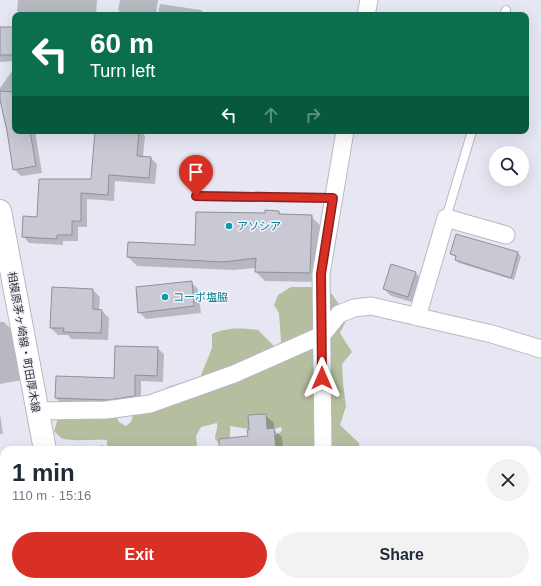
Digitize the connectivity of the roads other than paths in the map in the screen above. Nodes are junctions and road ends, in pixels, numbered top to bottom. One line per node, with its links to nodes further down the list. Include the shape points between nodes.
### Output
1 (368, 0): 2 (street)
2 (366, 12)
3 (344, 134): 6 (street)
4 (471, 134): 8 (lane)
5 (196, 196): 6 (lane)
6 (333, 198): 11 (street, via 321,274)
7 (0, 211): 13 (main road, 相模原茅ヶ崎線・町田厚木線)
8 (446, 218): 9 (street); 10 (street)
9 (506, 235)
10 (417, 317): 11 (street, via 371,306 354,308 339,314); 12 (street, via 492,334)
11 (322, 336): 13 (street, via 234,374 150,404 106,410); 15 (street)
12 (541, 349)
13 (37, 411): 14 (main road, 相模原茅ヶ崎線・町田厚木線)
14 (44, 446)
15 (323, 446)

